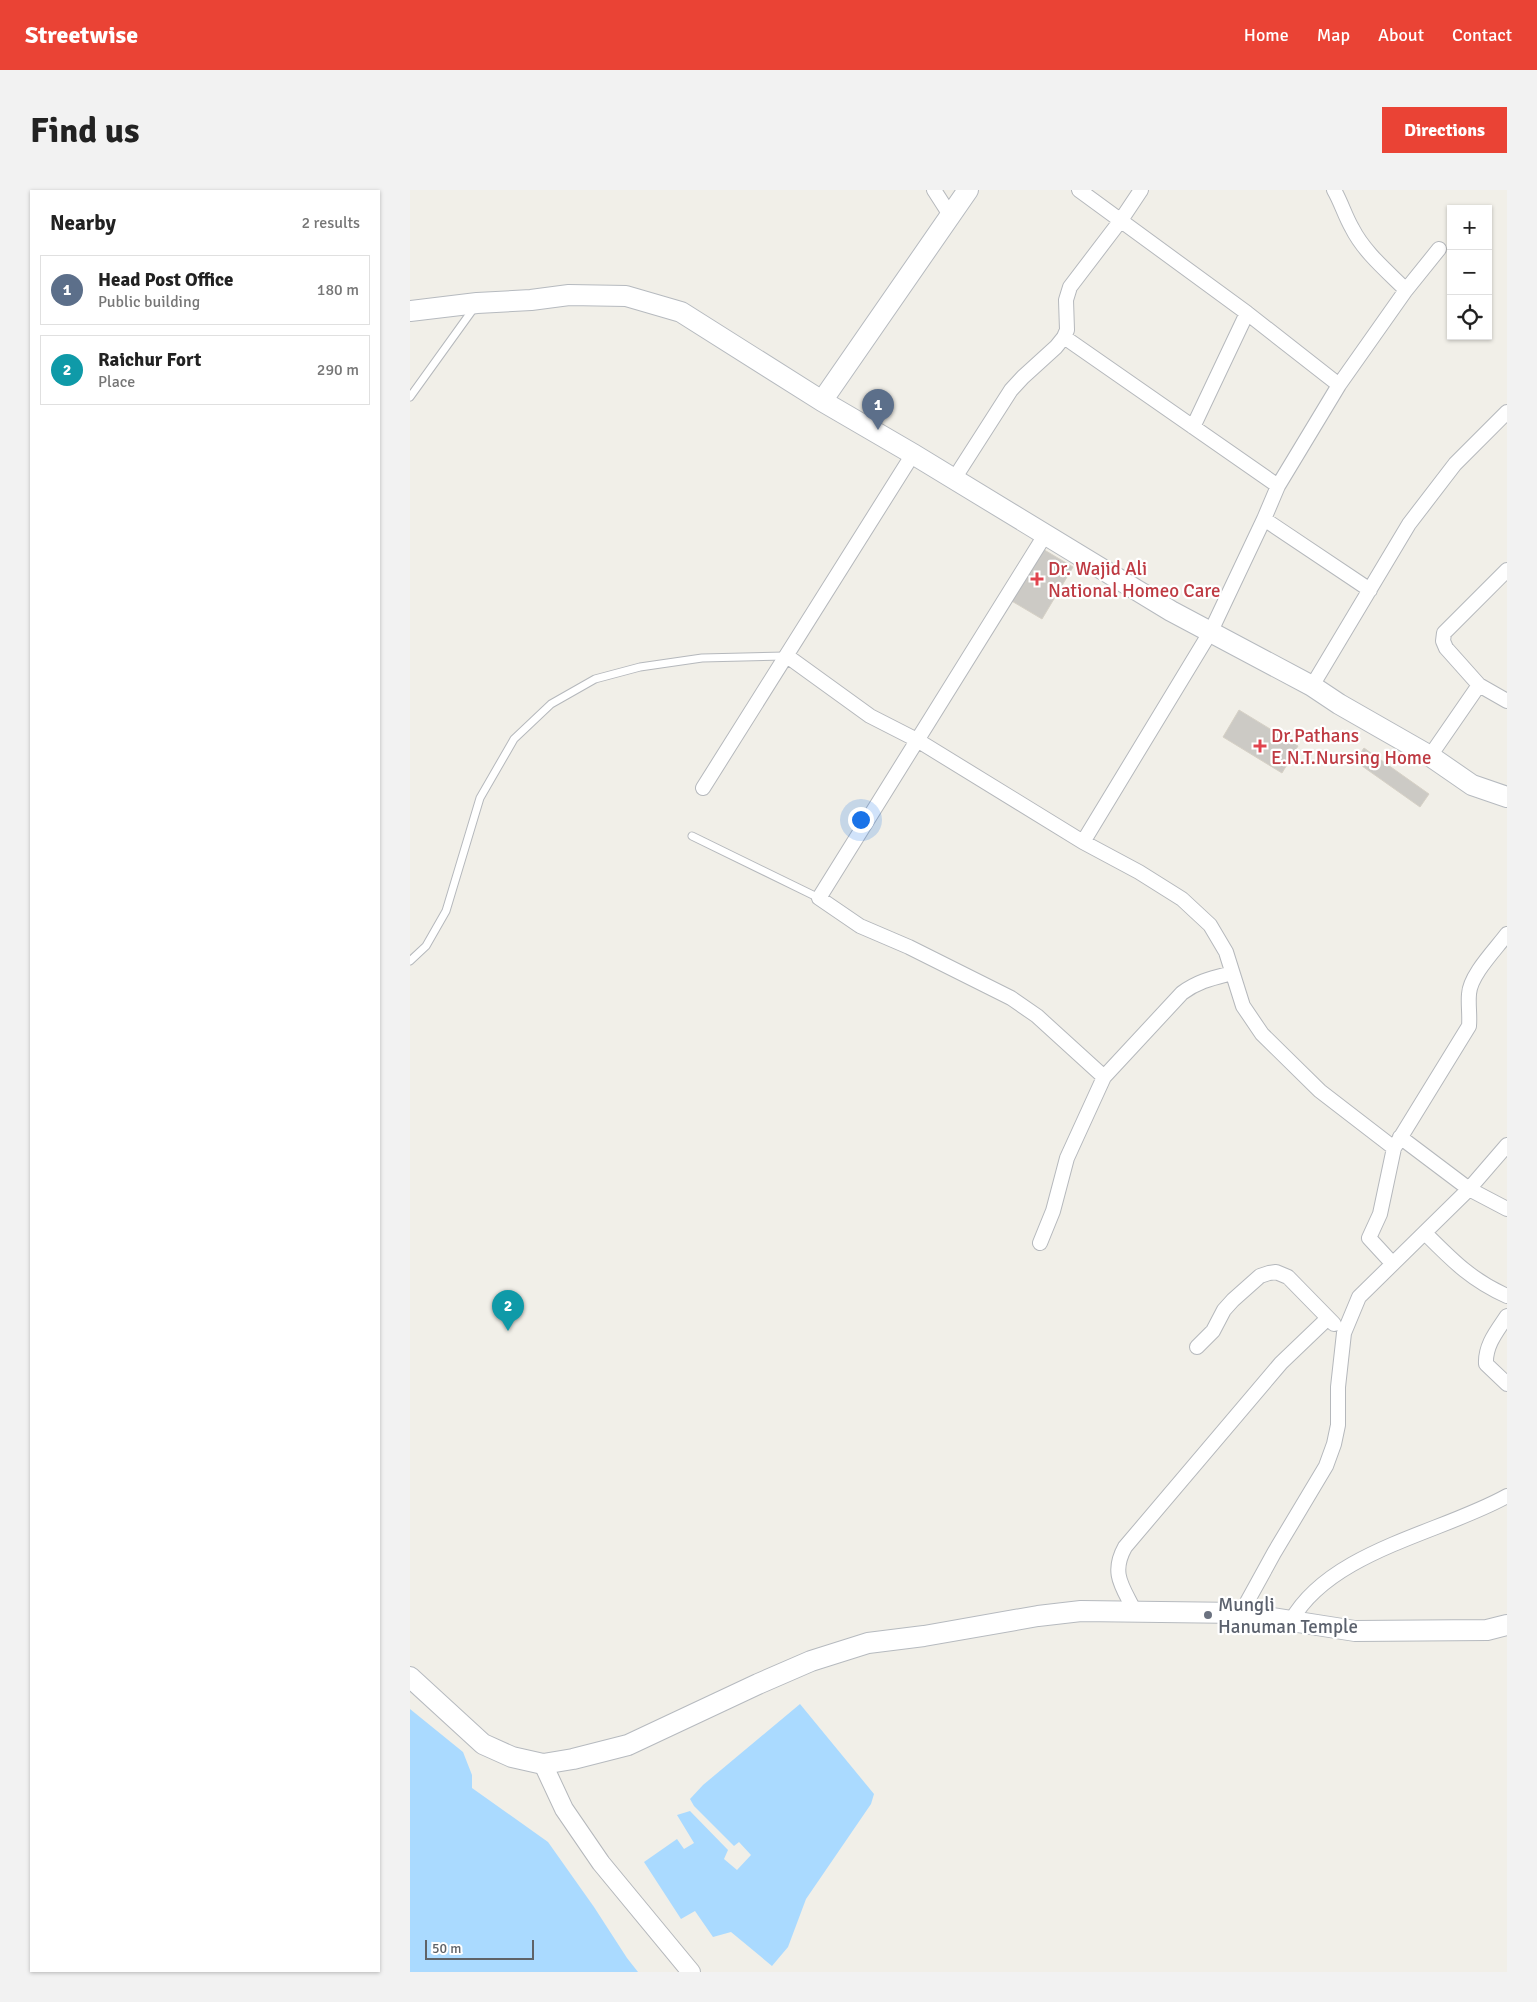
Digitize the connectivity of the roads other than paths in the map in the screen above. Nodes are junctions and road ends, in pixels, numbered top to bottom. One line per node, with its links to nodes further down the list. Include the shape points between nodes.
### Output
1 (934, 190): 6 (street)
2 (968, 190): 6 (main road)
3 (1079, 190): 7 (street)
4 (1141, 190): 7 (street)
5 (1334, 190): 9 (street, via 1352,229 1372,256)
6 (950, 215): 16 (main road)
7 (1121, 220): 12 (street); 13 (street, via 1070,287)
8 (1440, 250): 9 (street)
9 (1406, 290): 14 (street)
10 (477, 303): 11 (main road); 15 (lane); 16 (main road, via 569,295 626,296 681,312)
11 (410, 311)
12 (1246, 313): 14 (street); 18 (street)
13 (1064, 337): 18 (street); 20 (street, via 1011,390)
14 (1339, 385): 21 (street)
15 (410, 397)
16 (822, 401): 19 (main road)
17 (1507, 412): 25 (street, via 1455,464 1409,524)
18 (1193, 427): 21 (street)
19 (913, 454): 20 (main road); 27 (street)
20 (954, 479): 23 (main road)
21 (1278, 486): 22 (street)
22 (1264, 519): 25 (street); 26 (street)
23 (1045, 535): 26 (main road); 31 (street)
24 (1507, 570): 28 (street, via 1444,633 1446,648)
25 (1370, 590): 29 (street)
26 (1210, 631): 29 (main road); 36 (street)
27 (787, 656): 31 (street, via 870,716); 33 (street); 39 (lane, via 702,658 640,667 595,679 551,704 514,740 480,798 446,911 426,946)
28 (1479, 685): 30 (street); 32 (street)
29 (1312, 686): 32 (main road)
30 (1507, 702)
31 (917, 740): 36 (street); 37 (street)
32 (1430, 756): 34 (main road, via 1472,785)
33 (703, 788)
34 (1507, 798)
35 (692, 836): 37 (lane)
36 (1083, 842): 40 (street, via 1182,899 1210,925 1226,952)
37 (819, 898): 41 (street, via 860,926 910,947 1011,998 1038,1016)
38 (1507, 934): 42 (street, via 1471,985 1468,1026)
39 (410, 962)
40 (1232, 973): 41 (street, via 1194,984 1182,993); 42 (street, via 1243,1006 1262,1034 1320,1091)
41 (1104, 1077): 47 (street, via 1067,1158 1053,1211)
42 (1397, 1143): 44 (street); 48 (street, via 1380,1214 1370,1238)
43 (1507, 1145): 44 (street)
44 (1469, 1189): 45 (street); 46 (street)
45 (1507, 1209)
46 (1425, 1233): 48 (street); 49 (street, via 1462,1270)
47 (1040, 1243)
48 (1392, 1263): 52 (street, via 1359,1297)
49 (1507, 1296)
50 (1507, 1316): 54 (street, via 1488,1344 1486,1364)
51 (1328, 1318): 52 (street); 53 (street, via 1288,1277 1269,1273 1260,1276 1233,1300 1213,1331); 56 (street, via 1281,1363 1125,1547 1117,1567)
52 (1344, 1333): 57 (street, via 1338,1425 1329,1459)
53 (1197, 1347)
54 (1507, 1384)
55 (1507, 1496): 58 (street, via 1346,1568 1298,1607)
56 (1135, 1612): 57 (main road); 61 (main road, via 1081,1611 1046,1615 868,1643 811,1661 628,1746)
57 (1241, 1614): 58 (main road)
58 (1291, 1621): 59 (main road, via 1355,1631 1487,1630)
59 (1507, 1625)
60 (410, 1677): 61 (main road, via 483,1744 512,1757)
61 (543, 1764): 62 (street, via 564,1809 601,1863)
62 (691, 1972)

